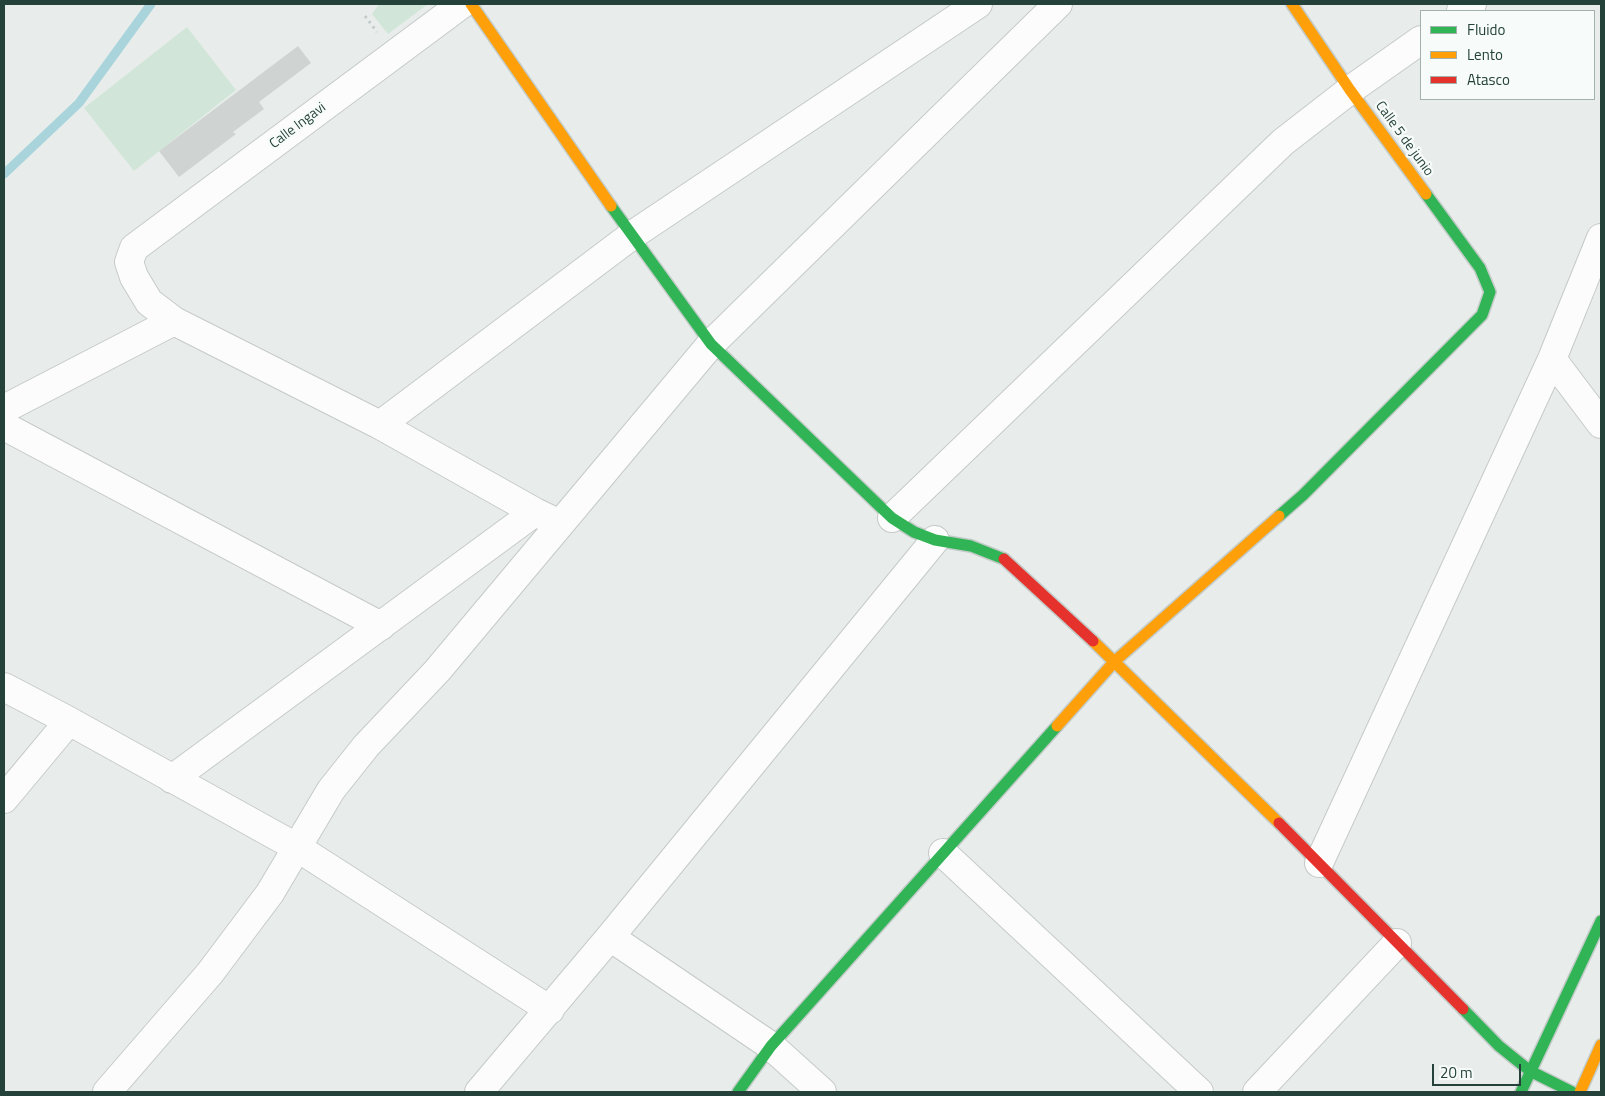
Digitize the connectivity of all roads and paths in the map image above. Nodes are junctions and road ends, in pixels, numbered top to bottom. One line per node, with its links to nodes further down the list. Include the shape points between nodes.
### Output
1 (462, 4): 10 (street, Calle Ingavi, via 134,248 129,262 134,277 149,302)
2 (472, 4): 8 (street)
3 (978, 4): 8 (street)
4 (1058, 4): 11 (street)
5 (1292, 4): 7 (street, Calle 5 de junio)
6 (1420, 41): 7 (street)
7 (1350, 90): 18 (street, via 1283,142); 22 (street, Calle 5 de junio, via 1480,268 1490,292 1482,315 1302,495)
8 (631, 236): 11 (street); 16 (street)
9 (1601, 238): 12 (street)
10 (174, 320): 13 (street); 16 (street)
11 (711, 344): 18 (street); 19 (street)
12 (1552, 359): 14 (street); 29 (street)
13 (4, 408)
14 (1601, 424)
15 (4, 426): 21 (street)
16 (380, 426): 17 (street)
17 (535, 512): 19 (street); 21 (street)
18 (892, 518): 20 (street)
19 (560, 524): 27 (street, via 437,671 366,746 331,790)
20 (934, 540): 22 (street, via 971,546 1003,558); 31 (street)
21 (381, 626): 25 (street)
22 (1115, 661): 28 (street); 29 (street)
23 (4, 688): 24 (street)
24 (68, 720): 25 (street); 26 (street)
25 (172, 779): 27 (street)
26 (4, 800)
27 (298, 848): 33 (street); 37 (street, via 270,893 210,973)
28 (943, 853): 35 (street); 41 (street)
29 (1319, 863): 32 (street)
30 (1601, 921): 36 (street)
31 (610, 937): 33 (street); 35 (street)
32 (1397, 943): 36 (street, via 1499,1046); 42 (street)
33 (550, 1010): 38 (street)
34 (1601, 1045): 45 (street)
35 (771, 1046): 39 (street); 40 (street)
36 (1530, 1071): 43 (street); 44 (street)
37 (107, 1092)
38 (479, 1092)
39 (738, 1092)
40 (822, 1092)
41 (1199, 1092)
42 (1256, 1092)
43 (1521, 1092)
44 (1572, 1092)
45 (1580, 1092)

